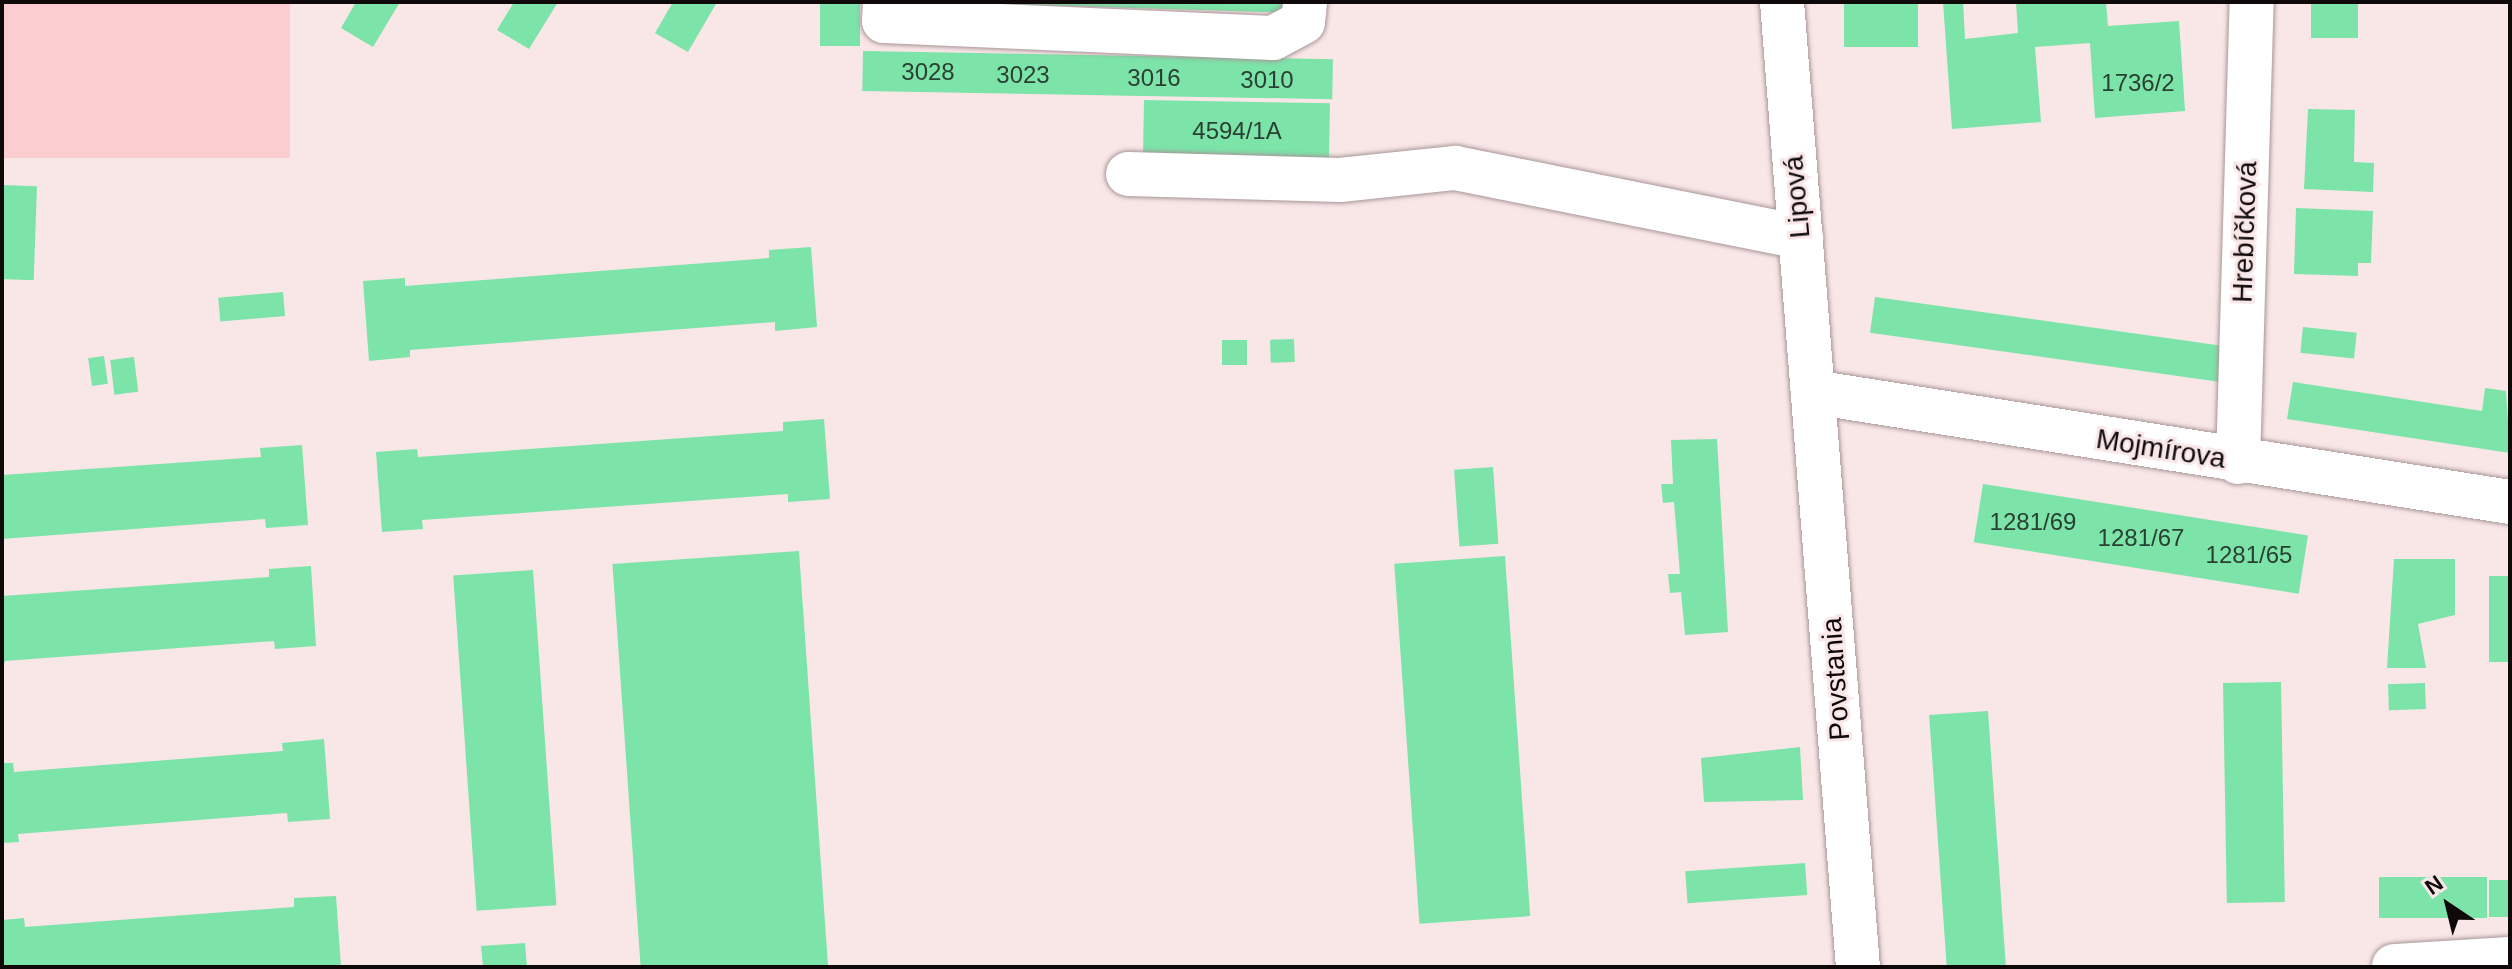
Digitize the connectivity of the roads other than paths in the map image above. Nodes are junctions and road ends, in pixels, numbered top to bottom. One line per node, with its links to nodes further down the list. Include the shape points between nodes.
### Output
1 (885, 2): 2 (street, via 884,21 1273,38 1303,22)
2 (1305, 2)
3 (1782, 2): 6 (street, Lipová)
4 (2252, 2): 8 (street, Hrebíčková)
5 (1128, 174): 6 (street, via 1340,180 1455,168)
6 (1801, 237): 7 (street, Lipová)
7 (1813, 392): 8 (street, Mojmírova); 12 (street, Povstania)
8 (2238, 462): 9 (street, Mojmírova)
9 (2510, 502)
10 (2510, 959): 11 (street)
11 (2394, 966)
12 (1858, 967)

